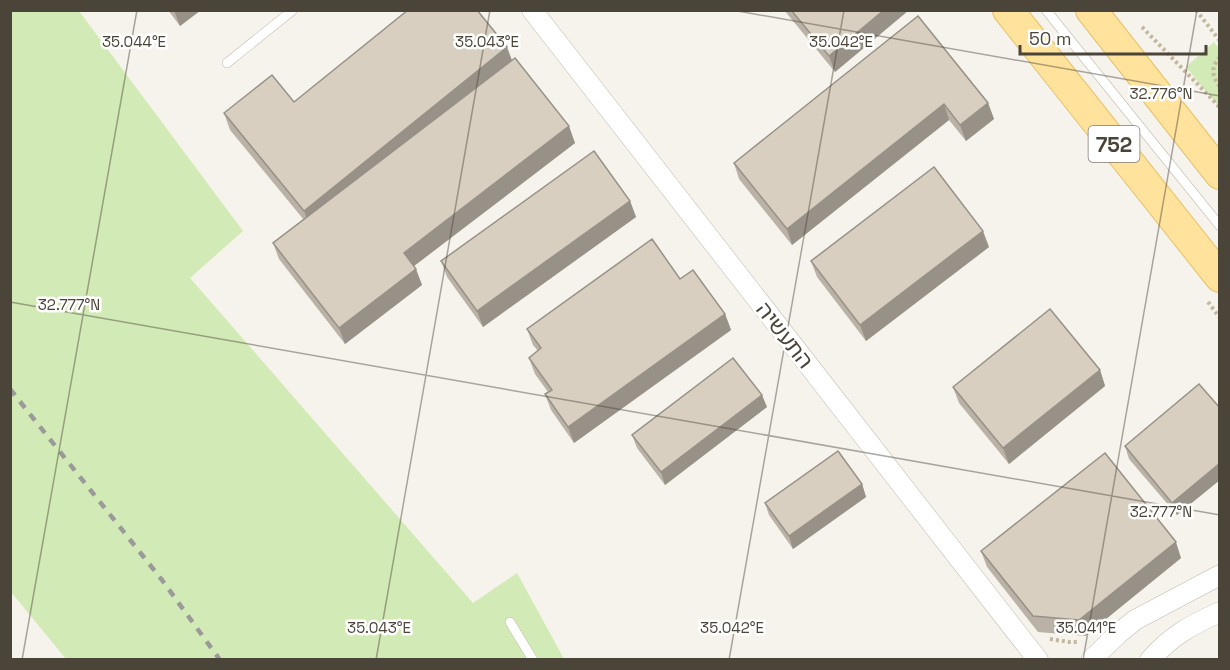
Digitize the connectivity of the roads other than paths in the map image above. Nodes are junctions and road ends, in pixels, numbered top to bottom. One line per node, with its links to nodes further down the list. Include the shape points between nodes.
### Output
1 (293, 10): 6 (lane)
2 (532, 10): 15 (street, התעשיה)
3 (1008, 10): 9 (main road, 752)
4 (1046, 10): 8 (lane)
5 (1096, 14): 7 (main road, 752)
6 (227, 63)
7 (1220, 174)
8 (1220, 226)
9 (1220, 277)
10 (1220, 575): 13 (street, via 1135,620)
11 (1220, 612): 16 (street, via 1194,623 1164,644)
12 (510, 622): 14 (lane)
13 (1087, 651)
14 (533, 660)
15 (1038, 660)
16 (1150, 660)

